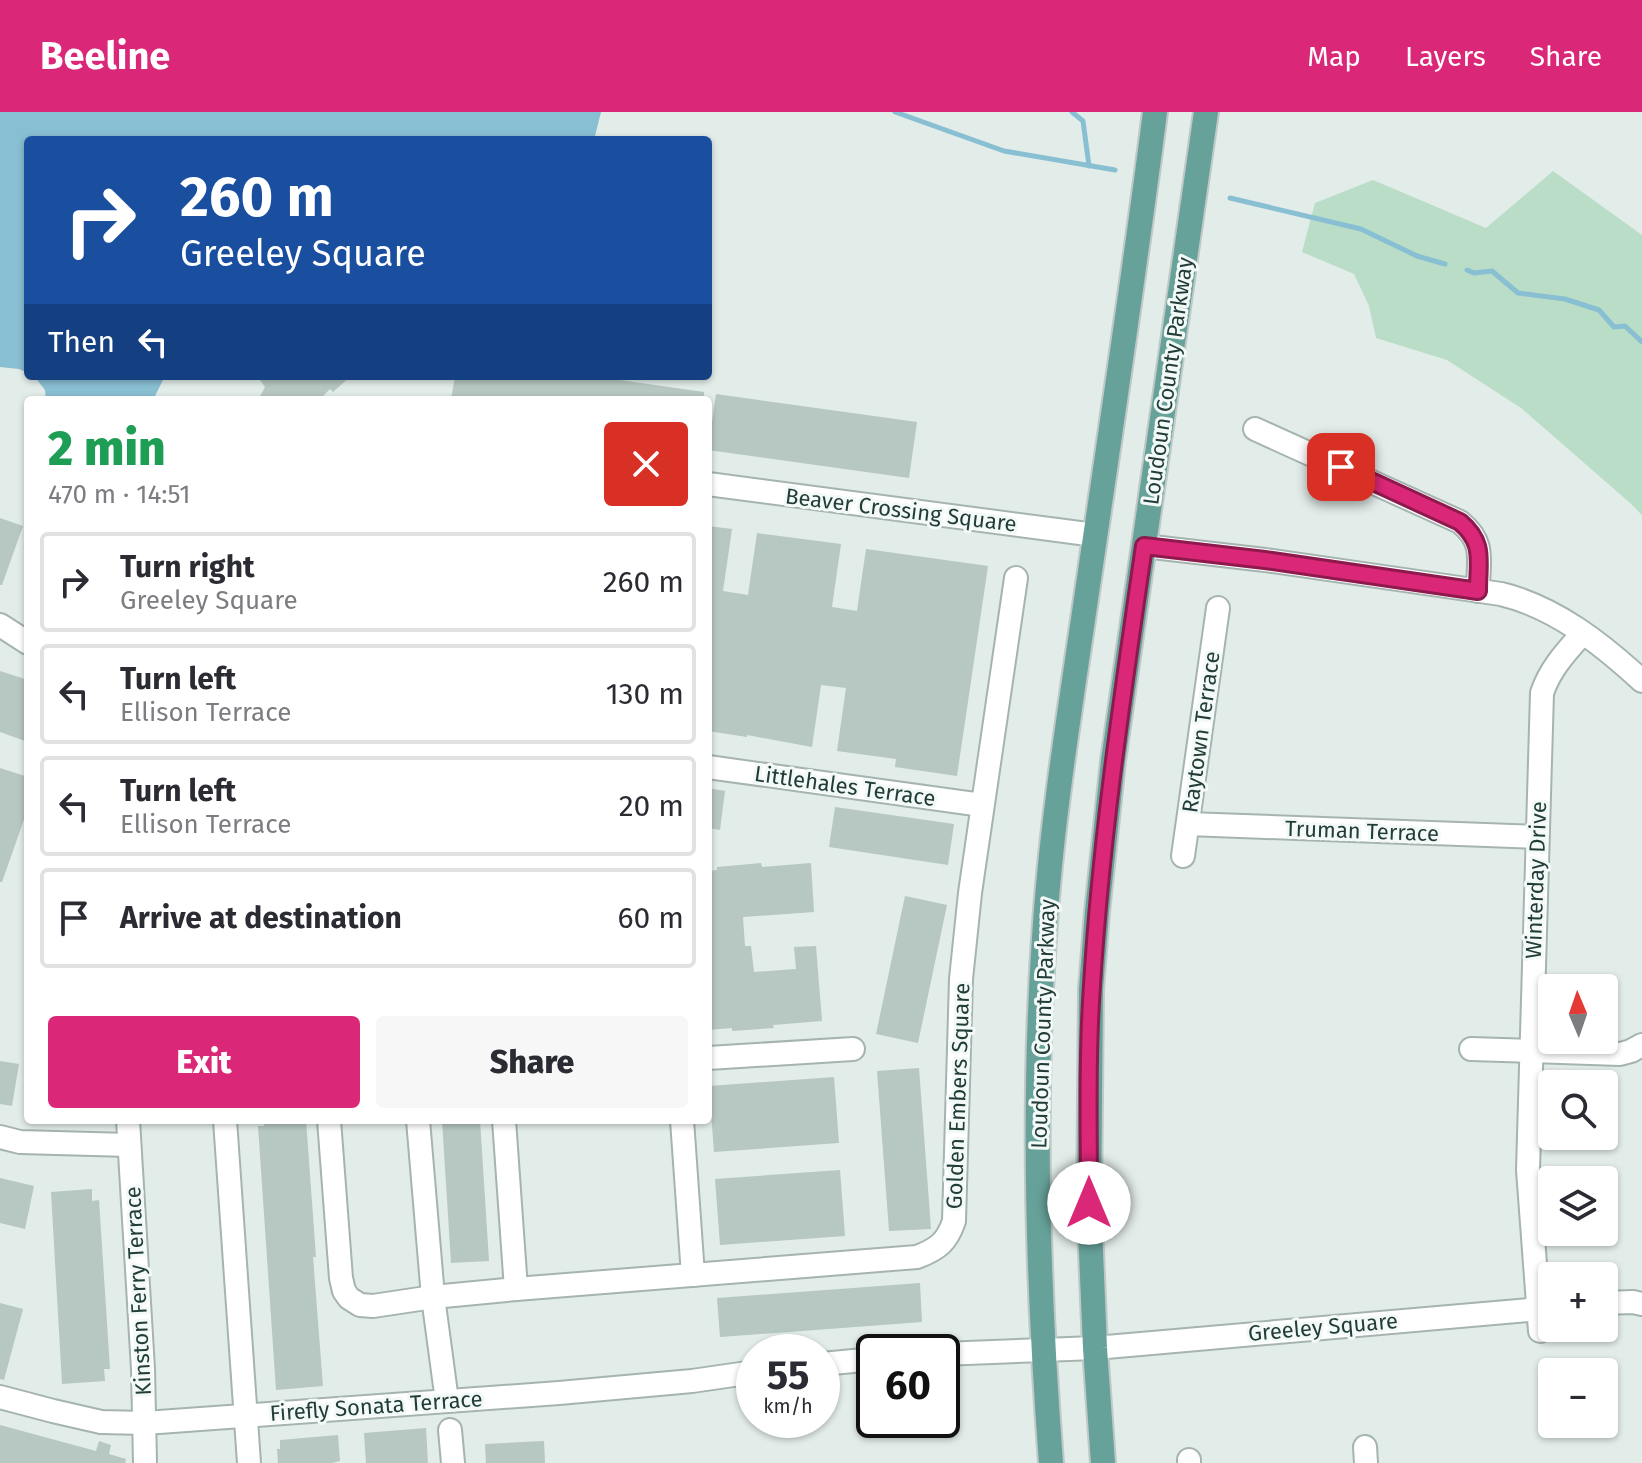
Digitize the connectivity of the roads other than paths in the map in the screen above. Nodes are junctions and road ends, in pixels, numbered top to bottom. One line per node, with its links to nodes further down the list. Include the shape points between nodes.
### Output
1 (1155, 112): 5 (main road, Loudoun County Parkway)
2 (1206, 112): 6 (main road, Loudoun County Parkway)
3 (1255, 429): 8 (street, via 1460,522 1479,547)
4 (712, 485): 5 (street, Beaver Crossing Square)
5 (1095, 535): 40 (main road, Loudoun County Parkway, via 1062,757 1044,937 1038,1173)
6 (1144, 546): 8 (street); 39 (main road, Loudoun County Parkway, via 1113,761 1091,989 1089,1188)
7 (1016, 578): 15 (street, Golden Embers Square)
8 (1478, 591): 11 (street, via 1522,599)
9 (1218, 608): 16 (street, Raytown Terrace)
10 (1, 629): 12 (street)
11 (1582, 634): 13 (street, via 1609,650); 17 (street, Winterday Drive, via 1547,677 1542,693)
12 (24, 641)
13 (1642, 681)
14 (712, 768): 15 (street, Littlehales Terrace)
15 (982, 805): 33 (street, Golden Embers Square, via 961,979 954,1221 946,1240 917,1257)
16 (1188, 824): 17 (street, Truman Terrace); 18 (street, Raytown Terrace)
17 (1537, 837): 22 (street, Winterday Drive)
18 (1183, 856)
19 (1642, 1045): 22 (street, via 1620,1054)
20 (853, 1049): 23 (street)
21 (1471, 1049): 22 (street)
22 (1531, 1051): 32 (street, Winterday Drive, via 1528,1170)
23 (712, 1058)
24 (128, 1124): 31 (street, Kinston Ferry Terrace)
25 (225, 1124): 45 (street)
26 (329, 1124): 35 (street, Golden Embers Square, via 344,1291 360,1305 373,1306)
27 (418, 1124): 35 (street)
28 (504, 1124): 34 (street)
29 (682, 1124): 33 (street)
30 (0, 1137): 31 (street)
31 (129, 1145): 46 (street, Kinston Ferry Terrace)
32 (1538, 1267)
33 (693, 1275): 34 (street, Golden Embers Square)
34 (516, 1289): 35 (street, Golden Embers Square)
35 (433, 1297): 44 (street)
36 (1618, 1303): 37 (street)
37 (1642, 1304)
38 (1538, 1316): 39 (street, Greeley Square)
39 (1095, 1348): 40 (street); 52 (main road, Loudoun County Parkway)
40 (1042, 1350): 41 (street); 51 (main road, Loudoun County Parkway)
41 (960, 1353)
42 (736, 1374): 44 (street, Firefly Sonata Terrace)
43 (0, 1397): 46 (street, Firefly Sonata Terrace, via 101,1422)
44 (447, 1401): 45 (street, Firefly Sonata Terrace)
45 (246, 1417): 46 (street, Firefly Sonata Terrace); 49 (street)
46 (145, 1423): 48 (street, Kinston Ferry Terrace)
47 (450, 1430): 50 (street)
48 (145, 1463)
49 (249, 1463)
50 (453, 1463)
51 (1051, 1463)
52 (1103, 1463)

